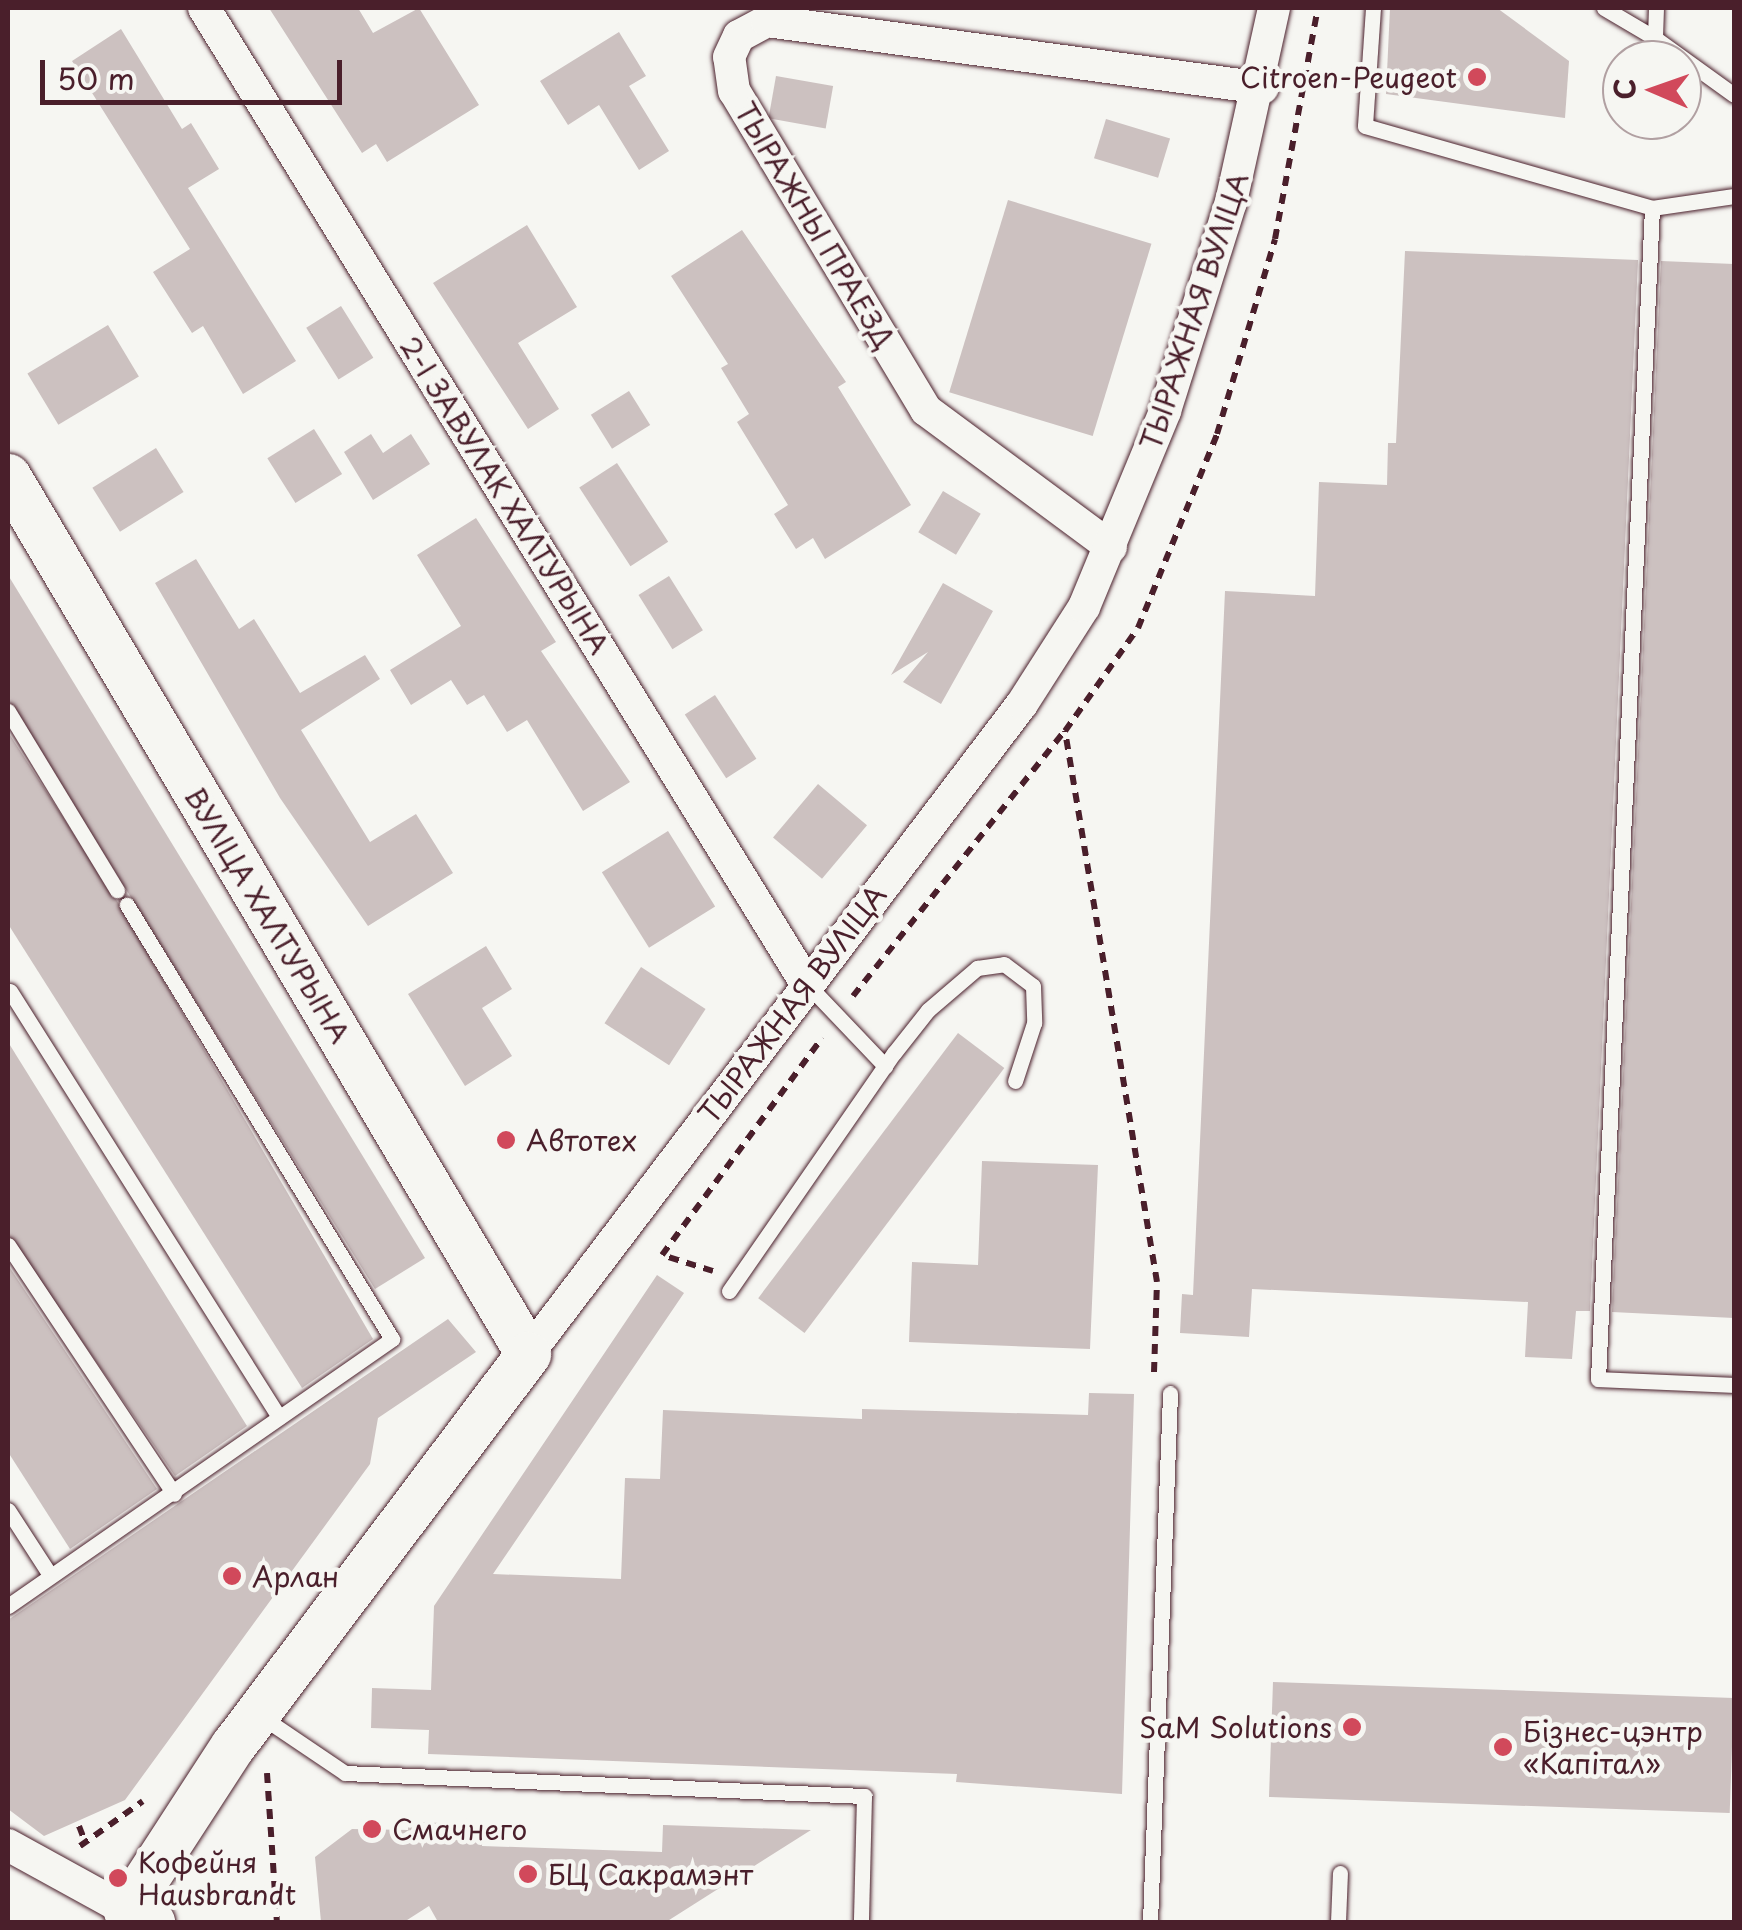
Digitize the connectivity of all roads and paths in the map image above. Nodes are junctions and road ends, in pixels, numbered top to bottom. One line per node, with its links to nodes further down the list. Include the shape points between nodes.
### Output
1 (204, 8): 18 (street, 2-І ЗАВУЛАК ХАЛТУРЫНА)
2 (1274, 8): 8 (street, ТЫРАЖНАЯ ВУЛІЦА)
3 (1318, 8): 15 (path, via 1274,239 1217,434 1138,628)
4 (1372, 8): 11 (lane, via 1365,126)
5 (1604, 8): 7 (lane)
6 (1656, 8): 7 (lane)
7 (1655, 38): 9 (lane)
8 (1262, 88): 13 (street, ТЫРАЖНАЯ ВУЛІЦА, via 1165,411); 13 (street, ТЫРАЖНЫ ПРАЕЗД, via 766,21 739,36 729,58 734,92 926,410)
9 (1734, 95)
10 (1734, 196): 11 (lane)
11 (1652, 208): 28 (lane, via 1598,1379)
12 (8, 476): 27 (street, ВУЛІЦА ХАЛТУРЫНА)
13 (1112, 547): 18 (street, ТЫРАЖНАЯ ВУЛІЦА, via 1084,608 1022,704)
14 (8, 711): 16 (lane)
15 (1065, 731): 20 (path); 25 (path)
16 (117, 890)
17 (127, 905): 30 (lane, via 392,1339)
18 (806, 983): 20 (lane); 27 (street, ТЫРАЖНАЯ ВУЛІЦА)
19 (10, 991): 30 (lane)
20 (838, 1016): 21 (lane); 24 (path, via 662,1255)
21 (885, 1066): 22 (lane, via 928,1010 977,968 1004,964 1033,986 1034,1023); 26 (lane)
22 (1015, 1081)
23 (8, 1246): 31 (lane)
24 (704, 1269)
25 (1157, 1282)
26 (729, 1291)
27 (528, 1354): 35 (street, ТЫРАЖНАЯ ВУЛІЦА)
28 (1734, 1385)
29 (1170, 1394): 45 (lane)
30 (279, 1417): 31 (lane)
31 (174, 1494): 33 (lane)
32 (8, 1510): 33 (lane)
33 (50, 1576): 34 (lane)
34 (8, 1606)
35 (276, 1728): 42 (street, ТЫРАЖНАЯ ВУЛІЦА); 43 (path, via 267,1772); 44 (lane, via 345,1772 864,1796)
36 (158, 1790): 38 (path)
37 (80, 1826): 38 (path)
38 (86, 1844): 40 (path)
39 (8, 1845): 42 (street)
40 (70, 1849)
41 (1340, 1873): 46 (lane)
42 (139, 1916)
43 (276, 1922)
44 (861, 1922)
45 (1150, 1922)
46 (1338, 1922)

